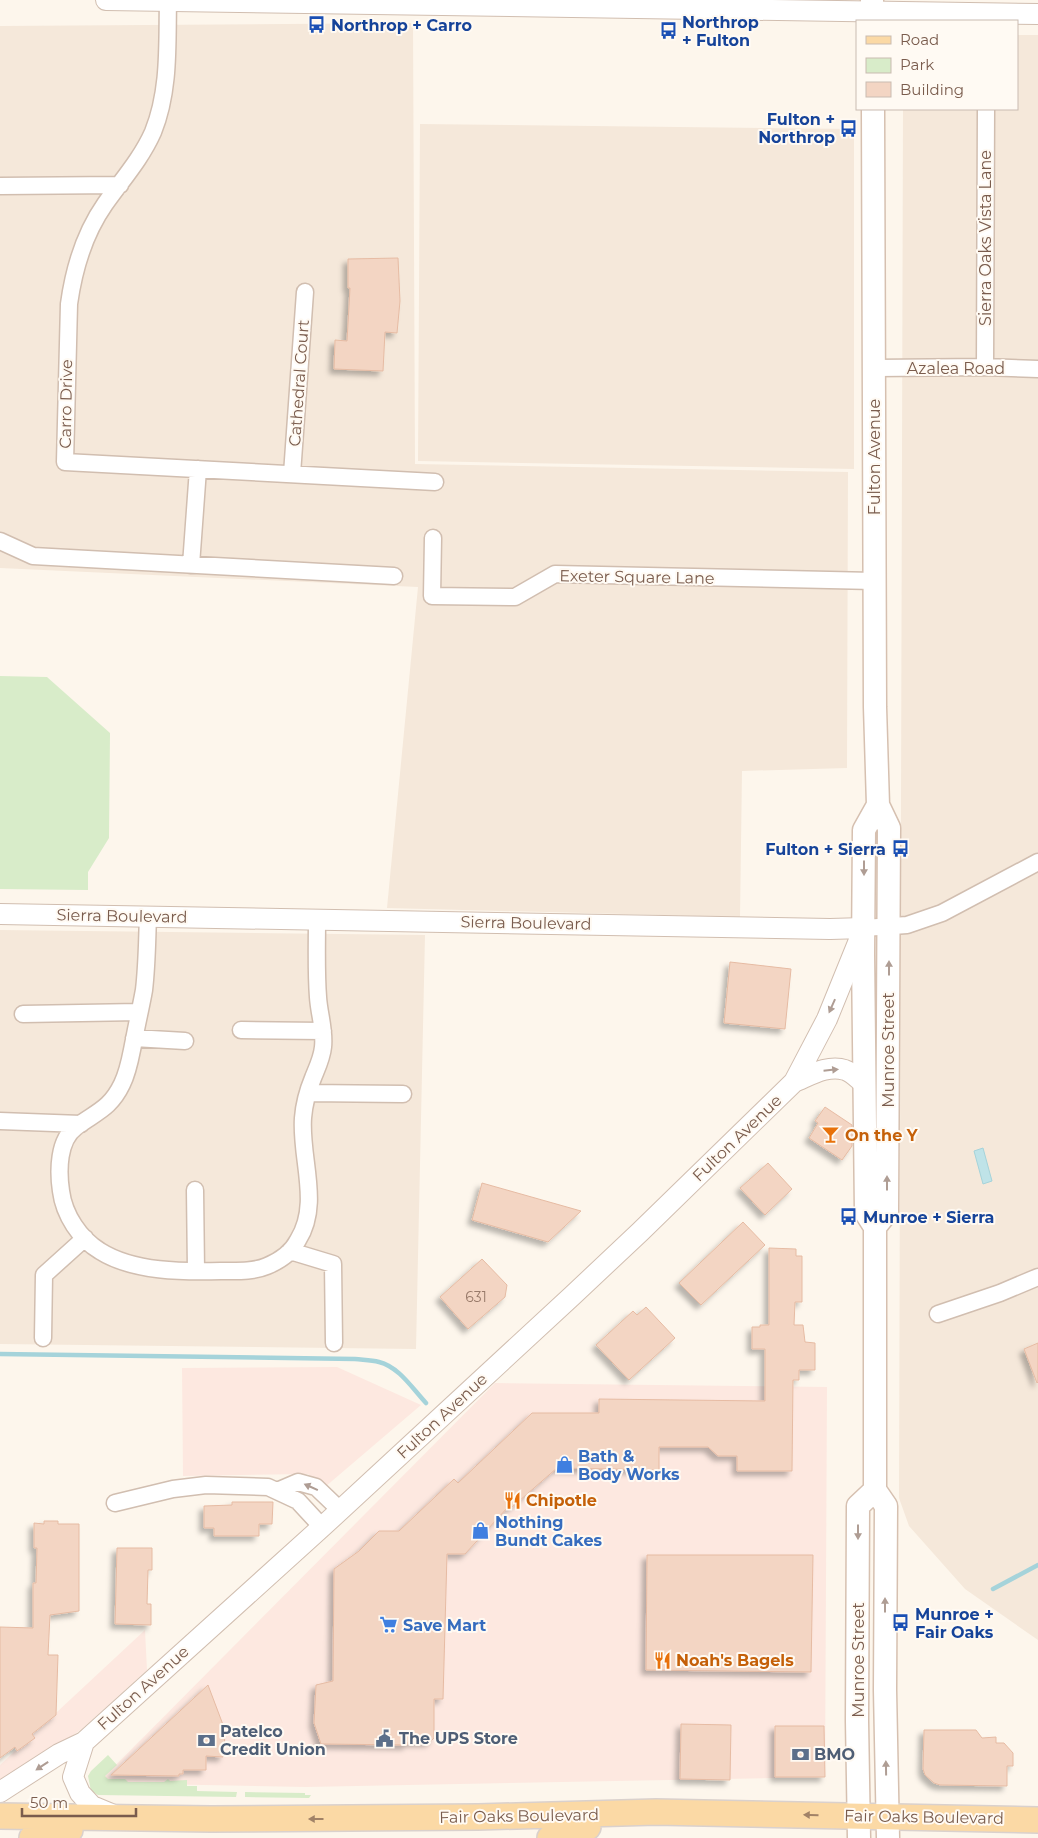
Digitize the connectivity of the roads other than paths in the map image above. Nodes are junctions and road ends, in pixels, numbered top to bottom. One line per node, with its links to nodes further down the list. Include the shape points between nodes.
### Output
1 (106, 0): 2 (street)
2 (168, 0): 3 (street); 9 (street, Carro Drive, via 167,70 157,122 140,158)
3 (413, 2): 4 (street)
4 (872, 11): 6 (street)
5 (1038, 14): 6 (street)
6 (986, 17)
7 (873, 110): 12 (main road, Fulton Avenue)
8 (986, 110): 13 (street, Sierra Oaks Vista Lane)
9 (120, 185): 10 (street); 15 (street, Carro Drive, via 88,233 72,283 65,462)
10 (0, 186)
11 (305, 292): 16 (street, Cathedral Court)
12 (875, 368): 13 (street, Azalea Road); 22 (main road, Fulton Avenue)
13 (985, 368): 14 (street, Azalea Road)
14 (1038, 370)
15 (198, 469): 16 (street, Carro Drive); 20 (street)
16 (292, 474): 17 (street, Carro Drive)
17 (435, 482)
18 (433, 538): 22 (street, Exeter Square Lane, via 432,596 515,596 555,574)
19 (0, 542): 20 (street, via 33,556)
20 (191, 565): 21 (street)
21 (394, 576)
22 (874, 581): 23 (main road, Fulton Avenue)
23 (878, 805): 28 (main road, Fulton Avenue, one-way to 28, via 864,830); 29 (main road, Fulton Avenue, via 889,828)
24 (1038, 862): 29 (street, Sierra Boulevard, via 942,913)
25 (0, 914): 26 (street, Sierra Boulevard)
26 (148, 916): 27 (street, Sierra Boulevard); 30 (street, via 147,955)
27 (317, 919): 28 (street, Sierra Boulevard); 33 (street, via 318,1001)
28 (864, 928): 29 (street, Sierra Boulevard); 36 (street, Fulton Avenue, one-way to 36, via 826,1019); 37 (main road, Munroe Street)
29 (889, 928): 43 (main road, Munroe Street, one-way to 29, via 887,1212)
30 (139, 1012): 31 (street); 34 (street)
31 (23, 1014)
32 (241, 1030): 33 (street)
33 (323, 1031): 38 (street, via 321,1059)
34 (134, 1038): 35 (street); 41 (street, via 128,1069 114,1098 103,1110)
35 (184, 1041)
36 (794, 1082): 37 (street, Fulton Avenue, one-way to 37, via 834,1068 846,1070); 54 (street, Fulton Avenue, via 640,1232)
37 (865, 1084): 43 (main road, Munroe Street, via 866,1212)
38 (308, 1093): 39 (street); 45 (street, via 303,1139 308,1209 299,1240)
39 (403, 1094)
40 (0, 1121): 41 (street)
41 (81, 1124): 44 (street, via 68,1134 64,1143 60,1172 65,1207)
42 (195, 1190): 46 (street)
43 (875, 1228): 51 (main road, Munroe Street)
44 (84, 1238): 46 (street, via 118,1260); 49 (street, via 44,1275)
45 (290, 1251): 46 (street, via 266,1267 250,1271); 50 (street, via 333,1264)
46 (196, 1271)
47 (1038, 1277): 48 (street)
48 (938, 1314)
49 (43, 1338)
50 (334, 1344)
51 (875, 1490): 64 (main road, Munroe Street, one-way to 64, via 858,1506); 65 (main road, Munroe Street, one-way to 51, via 884,1690 886,1506)
52 (277, 1491): 53 (street, via 268,1487 206,1485 173,1488); 54 (street, one-way to 52, via 316,1487 298,1482); 55 (street, via 298,1501)
53 (115, 1503)
54 (340, 1510): 55 (street, Fulton Avenue)
55 (322, 1527): 56 (street, Fulton Avenue)
56 (84, 1742): 57 (street, Fulton Avenue, one-way to 57); 61 (street, Fulton Avenue, via 73,1777 80,1793 92,1806)
57 (0, 1792)
58 (656, 1812): 60 (main road, Fair Oaks Boulevard); 64 (main road, Fair Oaks Boulevard, one-way to 58); 70 (main road, via 614,1826 565,1828)
59 (0, 1816): 61 (main road, Fair Oaks Boulevard)
60 (478, 1817): 62 (main road, Fair Oaks Boulevard, one-way to 62); 69 (main road, via 472,1829 454,1832 330,1835)
61 (120, 1818): 62 (main road, Fair Oaks Boulevard)
62 (193, 1819): 68 (main road, via 186,1828 152,1831 52,1829 39,1832)
63 (1038, 1820): 65 (main road, Fair Oaks Boulevard)
64 (860, 1827): 65 (main road, Fair Oaks Boulevard)
65 (888, 1827)
66 (0, 1831): 67 (main road, via 7,1831)
67 (16, 1838)
68 (32, 1838)
69 (326, 1838)
70 (550, 1838)

